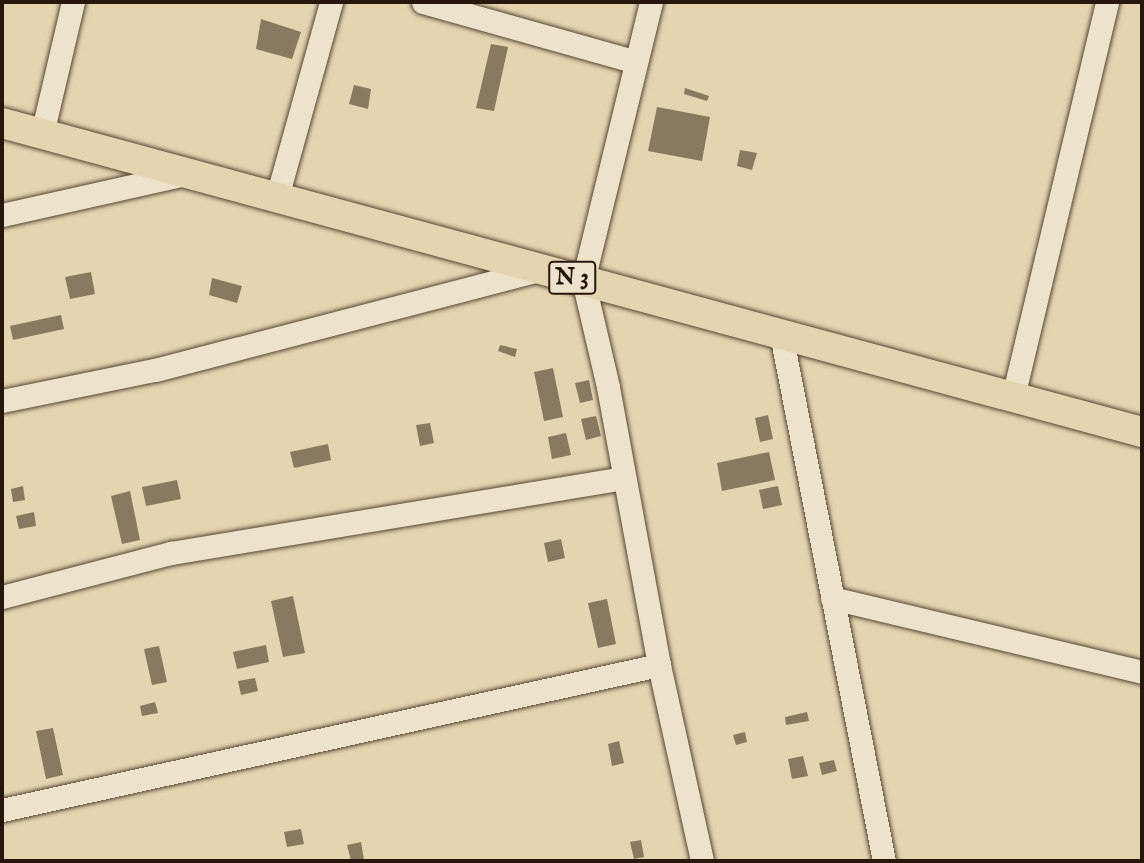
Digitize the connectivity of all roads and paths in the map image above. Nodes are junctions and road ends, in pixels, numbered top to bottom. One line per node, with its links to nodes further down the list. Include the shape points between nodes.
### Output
1 (73, 2): 8 (street)
2 (331, 2): 10 (street)
3 (423, 2): 6 (street)
4 (651, 2): 6 (street)
5 (1107, 2): 15 (street)
6 (636, 62): 13 (street)
7 (2, 123): 8 (main road, N 3)
8 (43, 134): 9 (main road, N 3)
9 (189, 174): 10 (main road, N 3); 11 (street)
10 (277, 197): 12 (main road, N 3)
11 (2, 215)
12 (538, 271): 13 (main road, N 3); 16 (street, via 155,370)
13 (583, 280): 14 (main road, N 3); 18 (street)
14 (781, 334): 15 (main road, N 3); 20 (street)
15 (1013, 397): 17 (main road, N 3)
16 (2, 401)
17 (1142, 432)
18 (624, 478): 19 (street, via 171,553); 21 (street)
19 (2, 597)
20 (832, 598): 22 (street); 25 (street)
21 (659, 665): 23 (street); 24 (street)
22 (1142, 672)
23 (2, 810)
24 (702, 861)
25 (884, 861)

